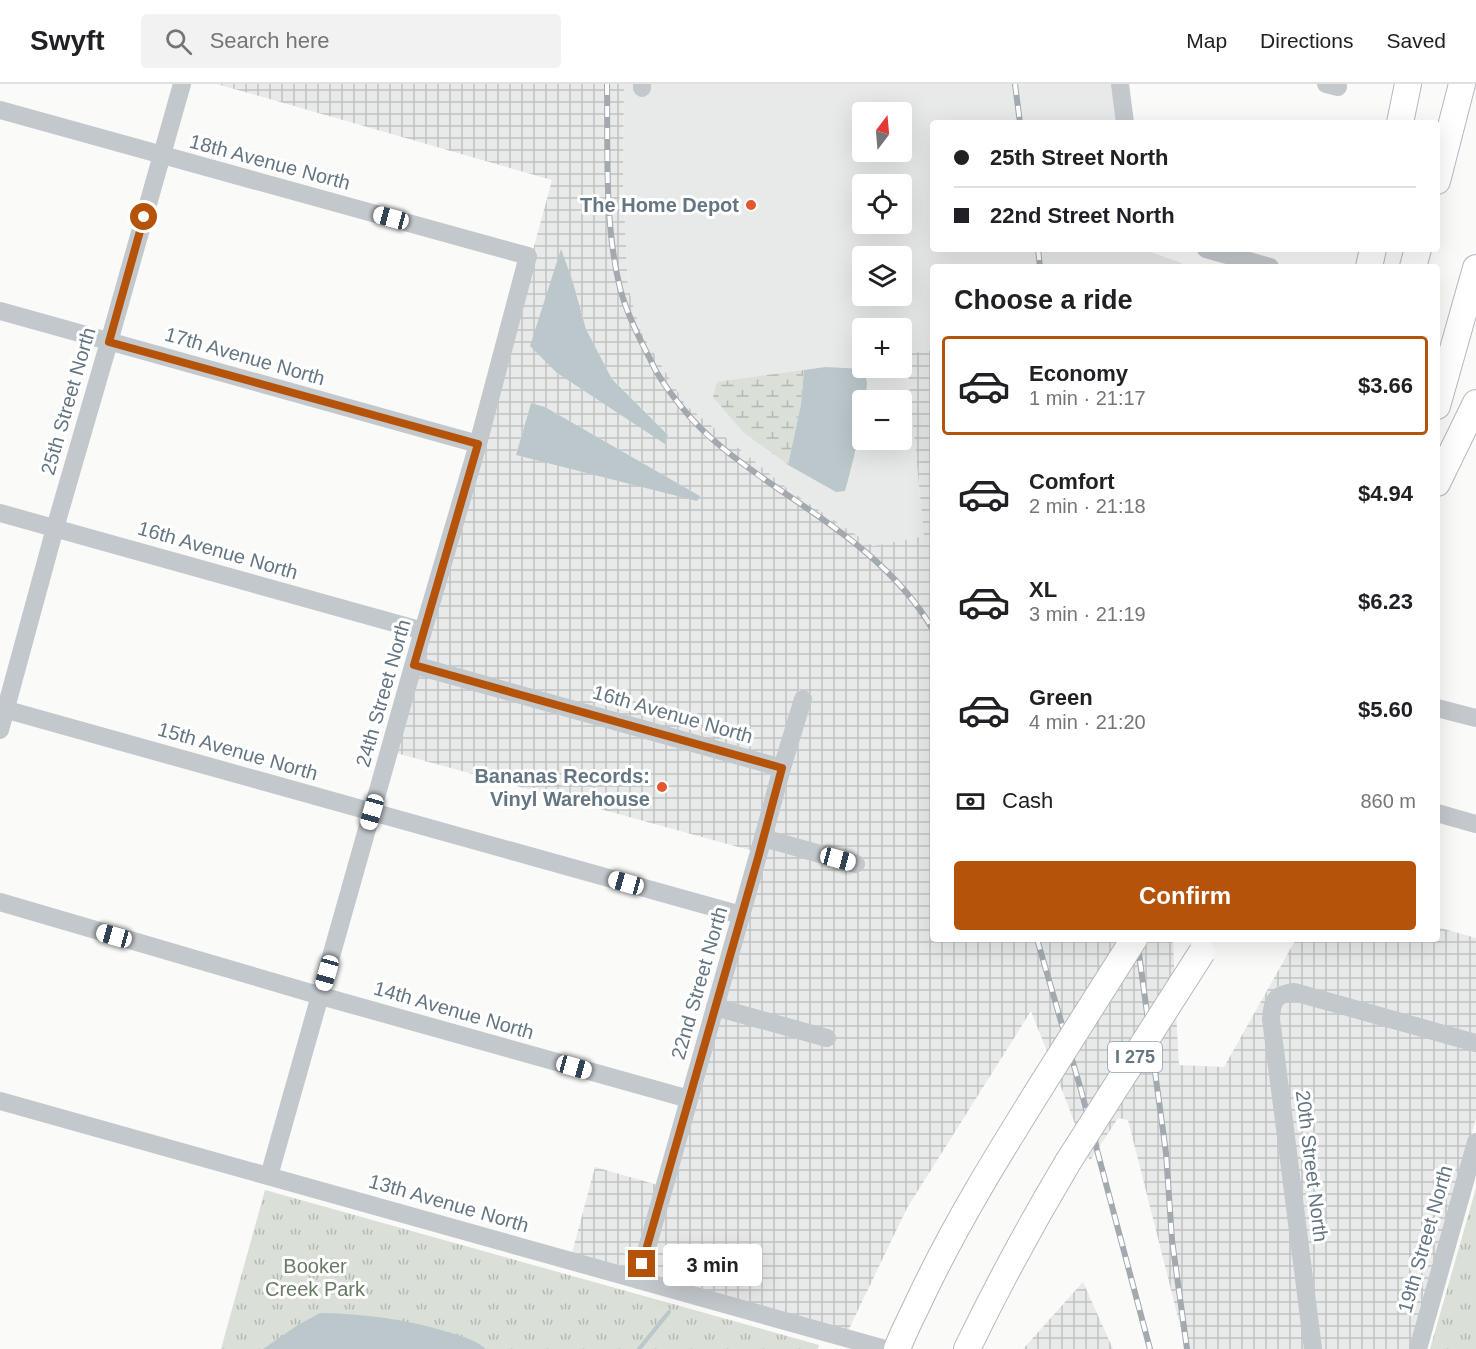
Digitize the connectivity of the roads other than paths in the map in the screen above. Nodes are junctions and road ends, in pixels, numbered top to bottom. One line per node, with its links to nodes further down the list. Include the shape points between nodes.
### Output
1 (182, 84): 8 (street, 25th Street North)
2 (1120, 84): 6 (street)
3 (1408, 84): 7 (highway)
4 (1462, 84): 9 (highway)
5 (0, 110): 8 (street, 18th Avenue North)
6 (1125, 120)
7 (1401, 120)
8 (162, 155): 11 (street, 18th Avenue North); 15 (street, 25th Street North)
9 (1440, 168)
10 (1217, 252): 12 (street)
11 (528, 256): 18 (street, 24th Street North)
12 (1259, 264)
13 (1476, 268): 16 (highway)
14 (0, 311): 15 (street, 17th Avenue North)
15 (109, 342): 18 (street, 17th Avenue North); 21 (street, 25th Street North)
16 (1440, 395)
17 (1476, 403): 19 (highway)
18 (478, 444): 22 (street, 24th Street North)
19 (1440, 477)
20 (0, 513): 21 (street, 16th Avenue North)
21 (55, 528): 22 (street, 16th Avenue North); 25 (street, 25th Street North)
22 (423, 631): 23 (street, 24th Street North)
23 (414, 665): 29 (street, 16th Avenue North); 30 (street, 24th Street North)
24 (803, 699): 29 (street, 22nd Street North)
25 (3, 709): 28 (street, 25th Street North); 30 (street, 15th Avenue North)
26 (1440, 709): 27 (street)
27 (1476, 718)
28 (0, 730)
29 (782, 768): 33 (street, 22nd Street North)
30 (372, 812): 36 (street, 15th Avenue North); 39 (street, 24th Street North)
31 (1440, 814): 32 (street)
32 (1476, 824)
33 (763, 838): 34 (street); 36 (street, 22nd Street North)
34 (856, 864)
35 (0, 902): 39 (street, 14th Avenue North)
36 (741, 915): 40 (street, 22nd Street North)
37 (1132, 942): 49 (highway, bridge, via 977,1190)
38 (1206, 946): 50 (highway, I 275, bridge, via 1029,1227)
39 (321, 996): 43 (street, 14th Avenue North); 46 (street, 24th Street North)
40 (715, 1007): 41 (street); 43 (street, 22nd Street North)
41 (827, 1038)
42 (1476, 1043): 51 (street, 20th Street North, via 1294,992 1276,998 1271,1019)
43 (689, 1099): 47 (street, 22nd Street North)
44 (0, 1101): 46 (street, 13th Avenue North)
45 (1476, 1142): 52 (street, 19th Street North)
46 (269, 1176): 47 (street, 13th Avenue North)
47 (638, 1280): 48 (street, 13th Avenue North)
48 (885, 1349)
49 (897, 1349)
50 (967, 1349)
51 (1313, 1349)
52 (1418, 1349)

